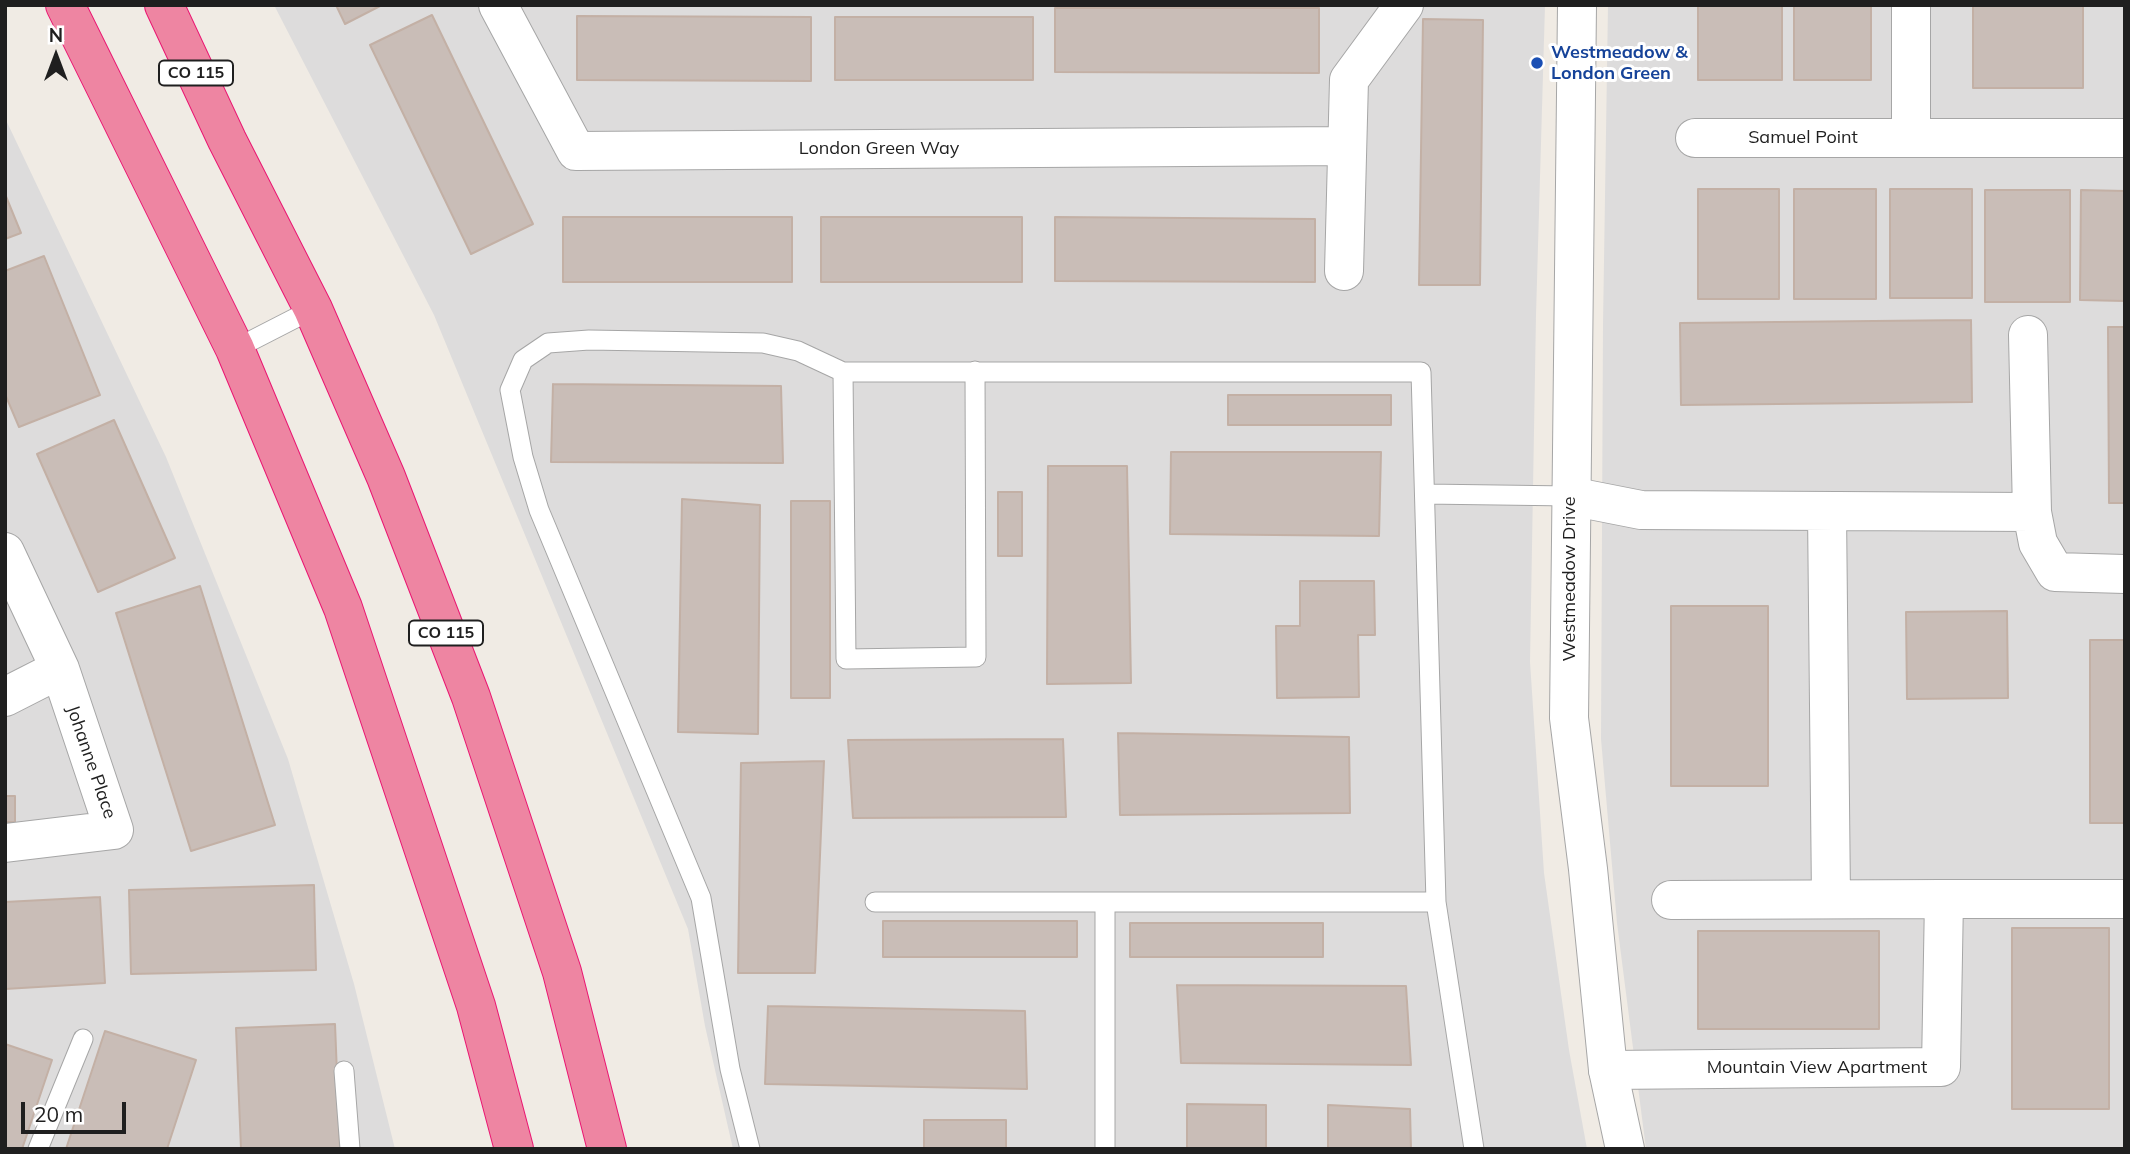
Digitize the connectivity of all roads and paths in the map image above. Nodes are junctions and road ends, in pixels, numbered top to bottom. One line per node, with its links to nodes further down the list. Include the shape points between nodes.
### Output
1 (65, 5): 14 (highway)
2 (164, 5): 12 (highway, CO 115)
3 (498, 5): 10 (street, London Green Way, via 576,151)
4 (1404, 5): 10 (street, via 1349,80)
5 (1577, 5): 18 (street, Westmeadow Drive)
6 (1911, 5): 8 (street)
7 (1695, 138): 8 (street, Samuel Point)
8 (1911, 138): 9 (street, Samuel Point)
9 (2125, 138)
10 (1347, 146): 11 (street)
11 (1344, 271)
12 (313, 309): 14 (lane); 39 (highway, CO 115, via 386,477 471,697 562,972)
13 (2028, 335): 20 (street)
14 (235, 349): 38 (highway, via 343,608 476,1006)
15 (975, 371): 16 (lane); 16 (lane, via 976,657 846,659); 17 (lane, via 1421,372)
16 (843, 372): 40 (lane, via 798,351 763,343 548,343 523,360 510,390 539,510 701,898 730,1069)
17 (1425, 494): 18 (lane); 32 (lane)
18 (1570, 496): 19 (street, via 1641,510); 34 (street, Westmeadow Drive, via 1569,718)
19 (1827, 511): 20 (street); 29 (street)
20 (2032, 512): 22 (street, via 2038,543 2055,572)
21 (5, 552): 23 (street, Johanne Place)
22 (2125, 574)
23 (60, 669): 24 (street); 25 (street, Johanne Place, via 114,830)
24 (5, 697)
25 (5, 843)
26 (1944, 899): 27 (street); 29 (street); 34 (street, Mountain View Apartment, via 1941,1067)
27 (2125, 899)
28 (1671, 900): 29 (street)
29 (1831, 900)
30 (875, 902): 31 (lane)
31 (1105, 902): 32 (lane); 41 (lane)
32 (1436, 902): 42 (lane)
33 (83, 1039): 36 (lane)
34 (1608, 1070): 43 (street, Westmeadow Drive)
35 (344, 1071): 37 (lane)
36 (38, 1149)
37 (350, 1149)
38 (513, 1149)
39 (607, 1149)
40 (750, 1149)
41 (1105, 1149)
42 (1474, 1149)
43 (1625, 1149)

